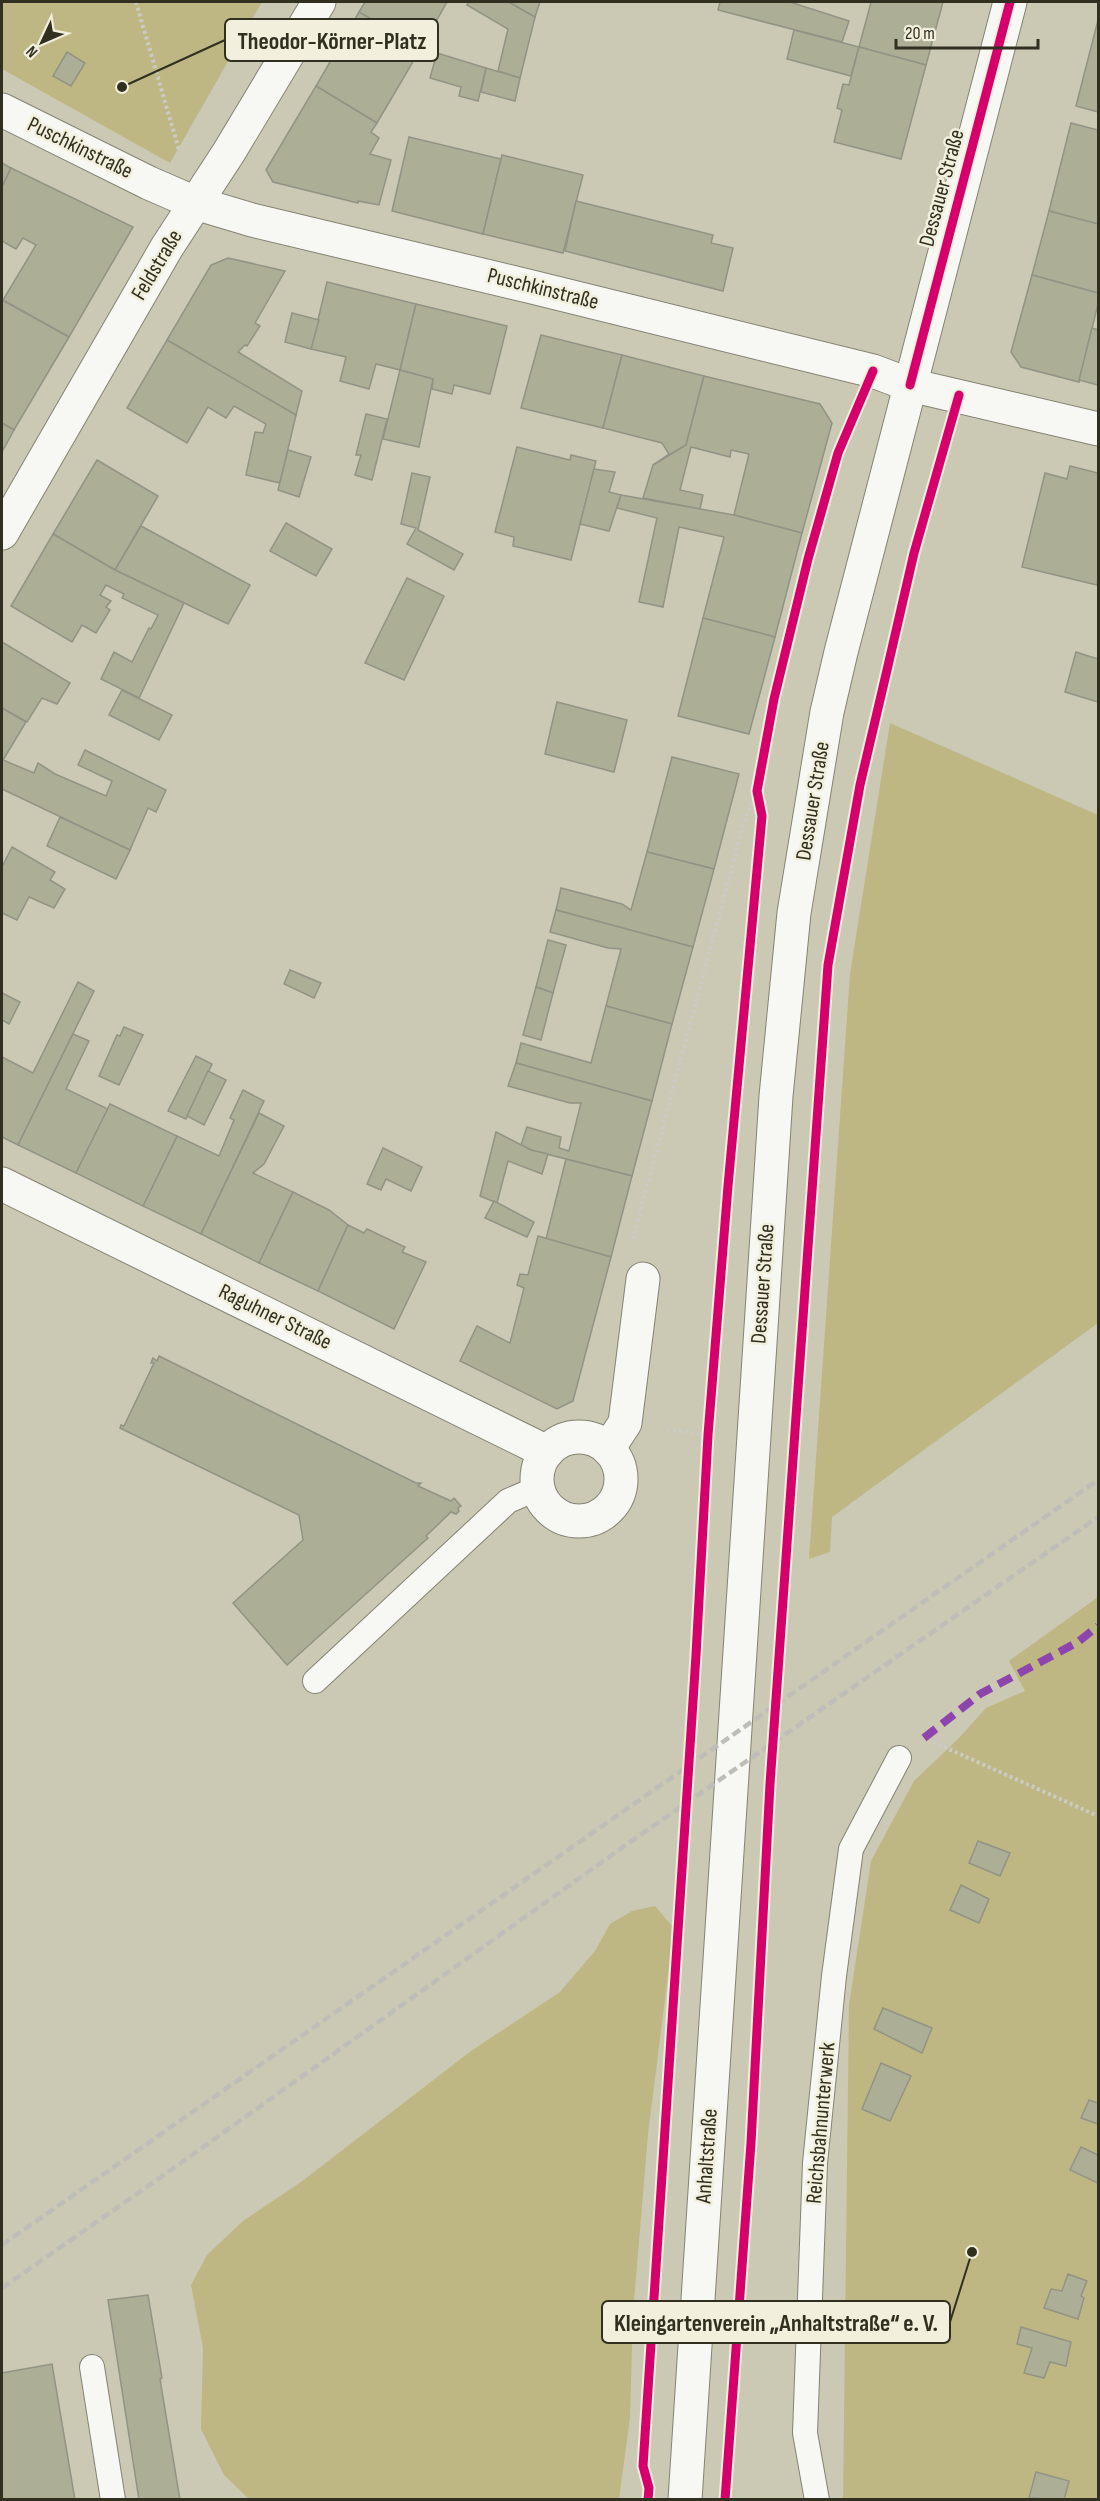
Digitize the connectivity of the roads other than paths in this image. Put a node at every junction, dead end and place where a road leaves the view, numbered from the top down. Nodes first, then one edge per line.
1 (319, 2) edge
2 (1010, 2) edge
3 (2, 110) edge
4 (195, 203) junction
5 (910, 385) junction
6 (1098, 429) edge
7 (2, 533) edge
8 (2, 1184) edge
9 (643, 1279) road end
10 (608, 1449) junction
11 (547, 1452) junction
12 (538, 1488) junction
13 (315, 1681) dead end
14 (899, 1758) dead end
15 (729, 1812) joint
16 (92, 2367) dead end
17 (113, 2499) edge
18 (685, 2499) edge
19 (817, 2499) edge

1 - 4 street, Feldstraße
2 - 5 street, Dessauer Straße
3 - 4 street, Puschkinstraße
4 - 5 street, Puschkinstraße
4 - 7 street, Feldstraße
5 - 6 street, Puschkinstraße
5 - 15 street, Dessauer Straße
8 - 11 street, Raguhner Straße
9 - 10 street
10 - 11 street
10 - 12 street
11 - 12 street
12 - 13 lane
14 - 19 lane, Reichsbahnunterwerk
15 - 18 street, Anhaltstraße
16 - 17 lane

